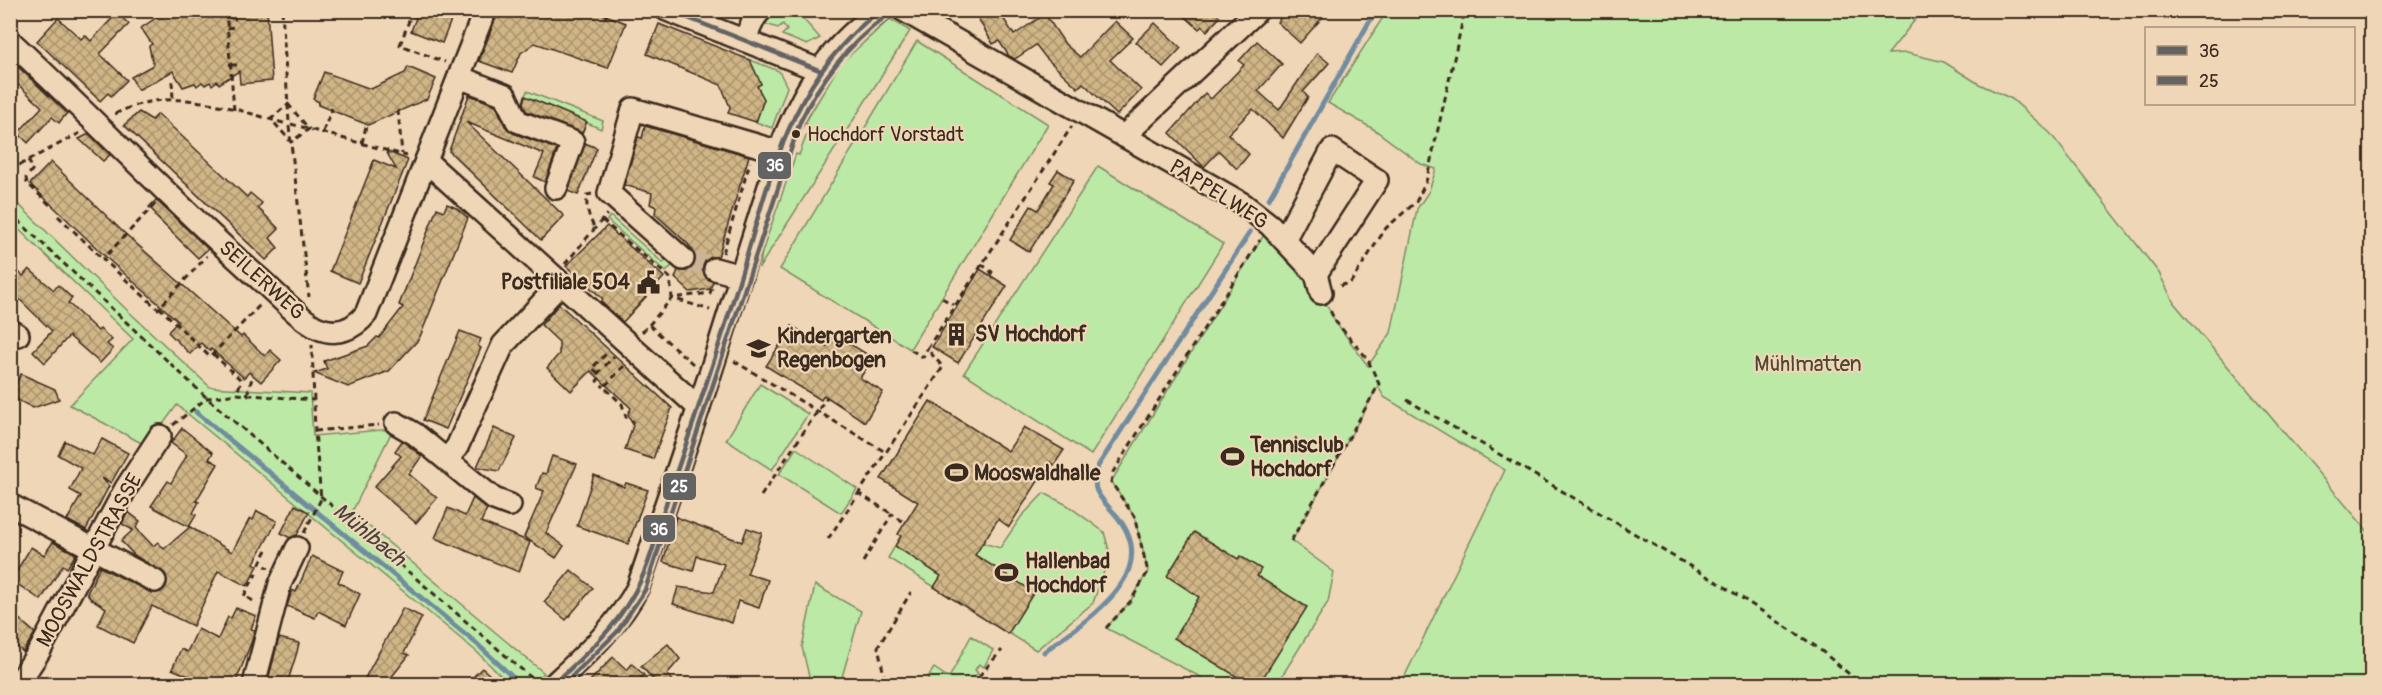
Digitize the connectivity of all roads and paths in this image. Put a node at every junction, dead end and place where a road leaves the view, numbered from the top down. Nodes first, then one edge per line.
1 (226, 10) edge
2 (282, 10) edge
3 (485, 10) edge
4 (668, 10) edge
5 (761, 10) edge
6 (881, 10) edge
7 (903, 10) edge
8 (1258, 10) edge
9 (1465, 10) edge
10 (608, 11) edge
11 (412, 13) edge
12 (419, 18) dead end
13 (605, 18) dead end
14 (236, 27) dead end
15 (227, 28) junction
16 (744, 40) junction
17 (10, 41) edge
18 (231, 65) junction
19 (239, 65) dead end
20 (819, 70) junction
21 (461, 73) junction
22 (172, 81) dead end
23 (173, 99) junction
24 (288, 104) junction
25 (332, 108) dead end
26 (234, 110) junction
27 (399, 110) dead end
28 (1081, 112) junction
29 (271, 120) junction
30 (367, 122) dead end
31 (97, 123) junction
32 (289, 123) junction
33 (309, 129) junction
34 (323, 133) junction
35 (1124, 136) junction
36 (362, 144) junction
37 (754, 145) junction
38 (780, 152) junction
39 (402, 154) junction
40 (28, 160) junction
41 (426, 161) junction
42 (10, 170) edge
43 (556, 188) dead end
44 (166, 192) junction
45 (613, 197) junction
46 (51, 206) dead end
47 (10, 213) edge
48 (58, 216) dead end
49 (602, 220) junction
50 (595, 228) junction
51 (1277, 232) junction
52 (220, 243) junction
53 (725, 246) dead end
54 (103, 259) junction
55 (683, 259) tunnel mouth
56 (981, 264) junction
57 (714, 275) joint
58 (990, 275) dead end
59 (741, 276) junction
60 (558, 280) junction
61 (1319, 283) junction
62 (274, 291) junction
63 (672, 298) junction
64 (942, 298) dead end
65 (954, 305) junction
66 (159, 307) junction
67 (729, 316) junction
68 (649, 325) junction
69 (927, 349) junction
70 (911, 350) dead end
71 (609, 351) dead end
72 (213, 354) junction
73 (628, 355) junction
74 (738, 364) dead end
75 (600, 373) junction
76 (710, 374) junction
77 (253, 375) dead end
78 (609, 383) junction
79 (604, 387) junction
80 (237, 394) junction
81 (247, 395) junction
82 (827, 397) dead end
83 (207, 398) junction
84 (314, 400) dead end
85 (1407, 400) dead end
86 (699, 408) junction
87 (818, 410) junction
88 (634, 422) dead end
89 (396, 423) joint
90 (315, 431) dead end
91 (160, 436) joint
92 (887, 453) junction
93 (447, 459) junction
94 (858, 493) junction
95 (761, 496) dead end
96 (321, 499) junction
97 (10, 505) edge
98 (510, 505) dead end
99 (892, 514) junction
100 (905, 523) dead end
101 (309, 524) dead end
102 (828, 539) dead end
103 (1291, 541) dead end
104 (93, 548) junction
105 (297, 548) dead end
106 (256, 561) dead end
107 (863, 562) dead end
108 (260, 563) dead end
109 (254, 573) dead end
110 (155, 581) dead end
111 (911, 592) dead end
112 (272, 612) junction
113 (1106, 628) dead end
114 (1002, 650) dead end
115 (885, 680) dead end
116 (18, 684) edge
117 (254, 684) edge
118 (539, 684) edge
119 (554, 684) edge
120 (972, 684) edge
121 (1861, 684) edge

1 - 15 path
2 - 24 path
3 - 21 street, SEILERWEG
4 - 16 street
5 - 16 street
6 - 20 street
7 - 28 street, PAPPELWEG
8 - 35 street
9 - 61 path
10 - 13 path
11 - 12 path
11 - 21 path
14 - 15 path
15 - 18 path
16 - 20 street
17 - 31 street, SEILERWEG
18 - 19 path
18 - 26 path
20 - 38 street
21 - 41 street, SEILERWEG
21 - 43 street
22 - 23 path
23 - 26 path
23 - 31 path
24 - 29 path
24 - 32 path
24 - 33 path
25 - 34 path
26 - 29 path
27 - 39 path
28 - 35 street, PAPPELWEG
28 - 56 path
29 - 32 path
29 - 33 path
30 - 36 path
31 - 40 path
31 - 44 street, SEILERWEG
32 - 33 path
33 - 34 path
34 - 36 path
35 - 51 street, PAPPELWEG
36 - 39 path
37 - 38 street
37 - 45 street
37 - 53 path
38 - 59 street
39 - 41 path
40 - 42 path
40 - 46 path
41 - 60 street
41 - 62 street, SEILERWEG
44 - 52 street, SEILERWEG
44 - 54 path
45 - 49 path
45 - 50 path
45 - 55 street
47 - 83 path
48 - 54 path
49 - 50 path
49 - 63 path
50 - 60 path
51 - 61 street, PAPPELWEG
51 - 61 street
51 - 113 path
52 - 62 street, SEILERWEG
52 - 66 path
54 - 66 path
56 - 58 path
56 - 65 path
57 - 59 street
57 - 63 path
59 - 67 street
60 - 73 street
60 - 93 street
61 - 103 path
62 - 72 path
63 - 67 path
63 - 68 path
64 - 65 path
65 - 69 path
66 - 72 path
67 - 76 street
68 - 73 path
68 - 76 path
69 - 70 path
69 - 92 path
71 - 75 path
72 - 80 path
73 - 78 path
73 - 86 street
74 - 87 path
75 - 78 path
75 - 79 path
76 - 86 street
77 - 81 path
78 - 79 path
79 - 88 path
80 - 81 path
80 - 83 path
81 - 84 path
82 - 87 path
83 - 91 path
83 - 96 path
85 - 121 path
86 - 119 street
87 - 92 path
87 - 95 path
89 - 90 path
89 - 93 street
91 - 104 street, MOOSWALDSTRASSE
92 - 94 path
93 - 98 street
94 - 99 path
94 - 102 path
96 - 101 path
96 - 118 path
97 - 104 street
99 - 100 path
99 - 107 path
104 - 110 street
104 - 116 street, MOOSWALDSTRASSE
105 - 112 street
106 - 108 path
109 - 112 path
111 - 115 path
112 - 117 street
114 - 120 path

